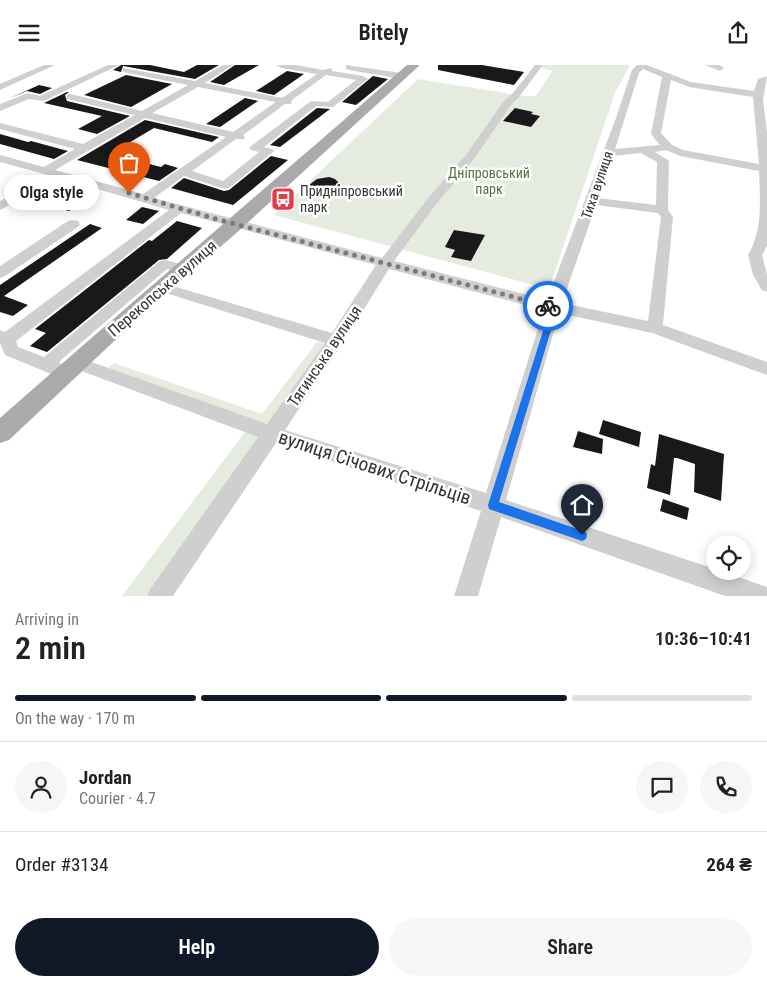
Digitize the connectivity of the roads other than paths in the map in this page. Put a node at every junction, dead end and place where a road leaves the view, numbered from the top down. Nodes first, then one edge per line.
1 (51, 65) edge
2 (114, 65) edge
3 (229, 65) edge
4 (281, 65) edge
5 (335, 65) edge
6 (414, 65) edge
7 (539, 65) edge
8 (709, 65) edge
9 (642, 66) edge
10 (720, 68) dead end
11 (126, 70) dead end
12 (324, 73) junction
13 (401, 76) junction
14 (667, 76) junction
15 (767, 79) edge
16 (196, 84) junction
17 (0, 88) edge
18 (759, 95) junction
19 (28, 96) junction
20 (70, 97) dead end
21 (282, 101) junction
22 (310, 107) junction
23 (0, 109) edge
24 (144, 114) junction
25 (0, 126) edge
26 (234, 135) junction
27 (263, 142) junction
28 (668, 147) junction
29 (84, 148) junction
30 (644, 150) junction
31 (608, 153) junction
32 (2, 160) edge
33 (766, 168) edge
34 (459, 169) junction
35 (47, 170) junction
36 (474, 171) dead end
37 (182, 172) junction
38 (59, 173) junction
39 (146, 198) junction
40 (591, 201) junction
41 (0, 206) edge
42 (179, 208) junction
43 (662, 210) junction
44 (236, 224) junction
45 (73, 225) dead end
46 (386, 263) junction
47 (182, 269) junction
48 (0, 273) edge
49 (161, 287) junction
50 (767, 287) edge
51 (554, 307) junction
52 (655, 328) junction
53 (4, 337) edge
54 (336, 340) junction
55 (63, 367) junction
56 (767, 369) edge
57 (0, 433) edge
58 (270, 433) junction
59 (493, 505) junction
60 (159, 596) edge
61 (466, 596) edge
62 (759, 596) edge

1 - 17 street
2 - 19 street
3 - 16 street
4 - 12 street
5 - 12 street
5 - 13 street
6 - 13 main road, Перекопська вулиця
7 - 34 street
8 - 10 street
9 - 14 street
9 - 31 street, Тиха вулиця
11 - 16 street
12 - 21 street
12 - 22 street
13 - 44 main road, Перекопська вулиця
14 - 18 street
14 - 28 street
15 - 18 street
16 - 21 street
16 - 24 street
17 - 19 street
18 - 33 street
19 - 23 street
20 - 24 street
21 - 22 street
21 - 26 street
22 - 27 street
24 - 26 street
24 - 29 street
25 - 29 street
26 - 27 street
26 - 37 street
27 - 37 street
28 - 30 street
28 - 33 street
29 - 35 street
30 - 31 street
30 - 43 street
31 - 40 street, Тиха вулиця
32 - 35 street
33 - 50 street
34 - 36 street
34 - 46 street
35 - 38 street
37 - 39 street
38 - 39 street
38 - 41 street
39 - 42 street
40 - 43 street
40 - 51 street, Тиха вулиця
42 - 44 street
42 - 53 street
43 - 52 street
44 - 46 street
44 - 47 main road, Перекопська вулиця
45 - 48 street
46 - 51 street
46 - 54 street, Тягинська вулиця
47 - 49 main road, Перекопська вулиця
47 - 55 street
49 - 54 street
49 - 55 main road, Перекопська вулиця
51 - 52 street
51 - 59 street, Тиха вулиця
52 - 56 street
53 - 55 street, вулиця Січових Стрільців
54 - 58 street, Тягинська вулиця
55 - 57 main road, Перекопська вулиця
55 - 58 street, вулиця Січових Стрільців
58 - 59 street, вулиця Січових Стрільців
58 - 60 street, Тягинська вулиця
59 - 61 street, Тиха вулиця
59 - 62 street, вулиця Січових Стрільців

